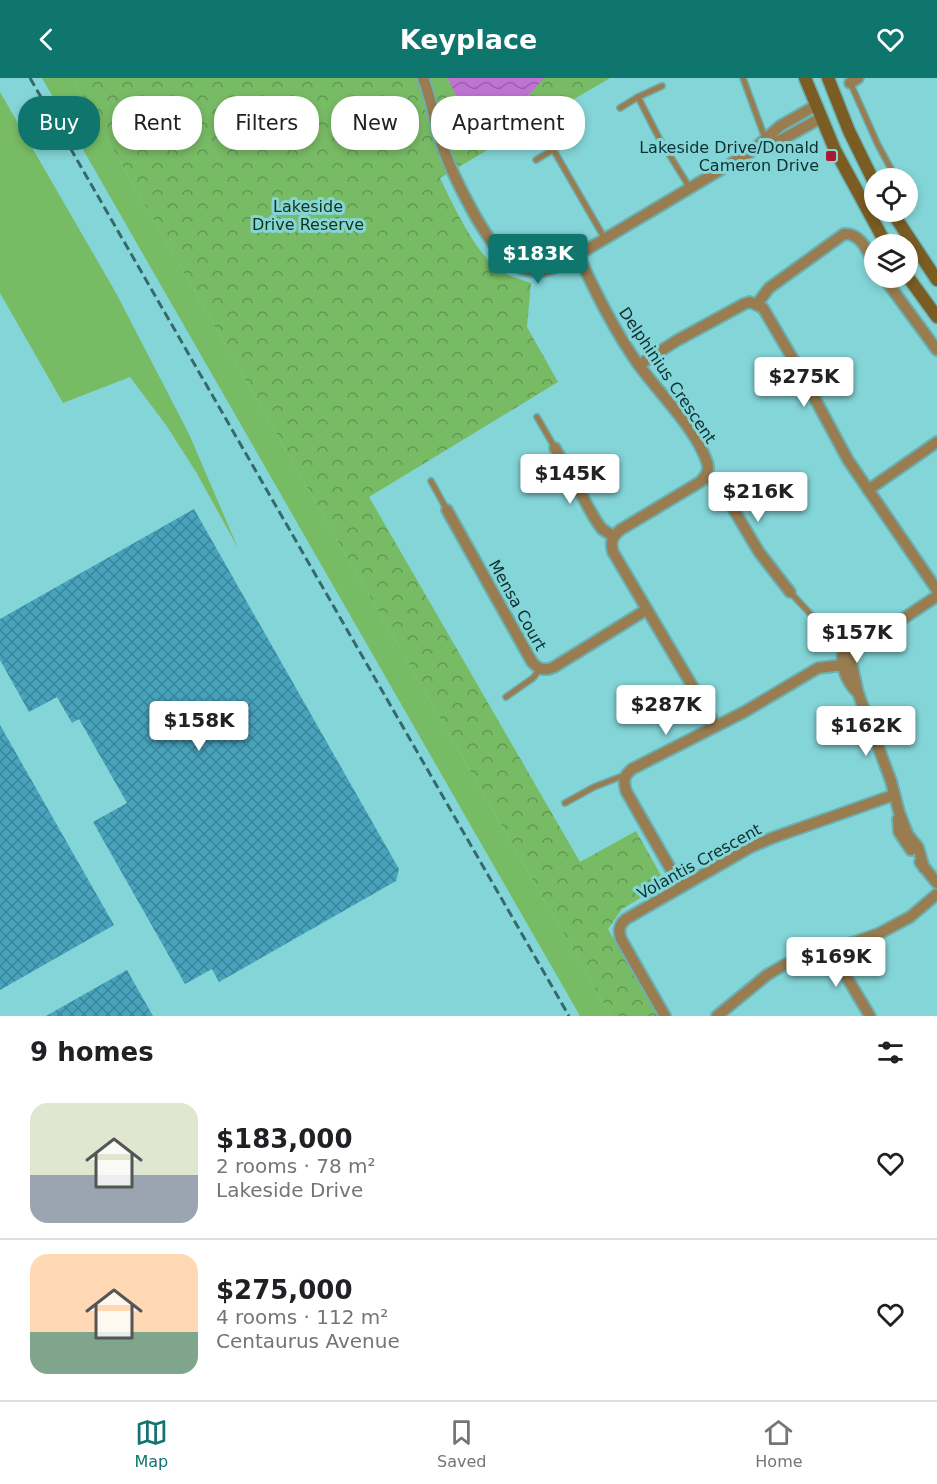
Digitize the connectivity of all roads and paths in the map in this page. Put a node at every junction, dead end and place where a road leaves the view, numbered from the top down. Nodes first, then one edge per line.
1 (423, 78) edge
2 (743, 78) edge
3 (805, 78) edge
4 (828, 78) edge
5 (852, 80) edge
6 (662, 86) dead end
7 (638, 97) junction
8 (836, 97) junction
9 (816, 106) junction
10 (620, 108) dead end
11 (841, 110) junction
12 (821, 118) junction
13 (767, 142) junction
14 (551, 150) edge
15 (554, 150) edge
16 (536, 160) dead end
17 (868, 168) edge
18 (891, 168) edge
19 (690, 188) junction
20 (899, 222) edge
21 (880, 234) edge
22 (605, 239) junction
23 (864, 248) edge
24 (578, 255) junction
25 (935, 274) edge
26 (918, 282) edge
27 (891, 288) edge
28 (915, 288) edge
29 (757, 304) junction
30 (937, 317) edge
31 (937, 350) edge
32 (639, 365) junction
33 (537, 417) dead end
34 (937, 442) edge
35 (555, 448) joint
36 (706, 476) junction
37 (431, 481) dead end
38 (868, 490) junction
39 (447, 510) joint
40 (613, 536) junction
41 (937, 590) edge
42 (790, 592) joint
43 (937, 596) edge
44 (646, 610) junction
45 (829, 633) dead end
46 (847, 664) junction
47 (540, 669) junction
48 (506, 697) dead end
49 (716, 726) junction
50 (625, 776) junction
51 (894, 795) junction
52 (565, 803) dead end
53 (937, 883) edge
54 (681, 887) junction
55 (937, 894) edge
56 (838, 945) junction
57 (723, 1014) edge
58 (665, 1016) edge
59 (870, 1016) edge

1 - 24 street
2 - 13 lane
3 - 9 street
4 - 8 street
5 - 18 lane
6 - 7 lane
7 - 10 lane
7 - 19 lane
8 - 9 street
8 - 11 street
9 - 12 street
9 - 13 street
11 - 12 street
11 - 17 street
12 - 13 street
12 - 21 street
13 - 19 street
14 - 16 lane
15 - 22 lane
19 - 22 street
20 - 25 street
22 - 24 street
23 - 29 street
24 - 32 street, Delphinius Crescent
25 - 26 street
27 - 31 street
28 - 30 street
29 - 32 street
29 - 38 street
32 - 36 street, Delphinius Crescent
33 - 35 lane
34 - 38 street
35 - 40 street
36 - 40 street
36 - 42 street
37 - 39 lane
38 - 41 street
39 - 47 street, Mensa Court
40 - 44 street
42 - 45 lane
43 - 46 street
44 - 47 street, Mensa Court
44 - 49 street
46 - 49 street
46 - 51 street
47 - 48 lane
49 - 50 street
50 - 52 lane
50 - 54 street
51 - 53 street
51 - 54 street, Volantis Crescent
54 - 58 street, Volantis Crescent
55 - 56 street
56 - 57 street
56 - 59 street

